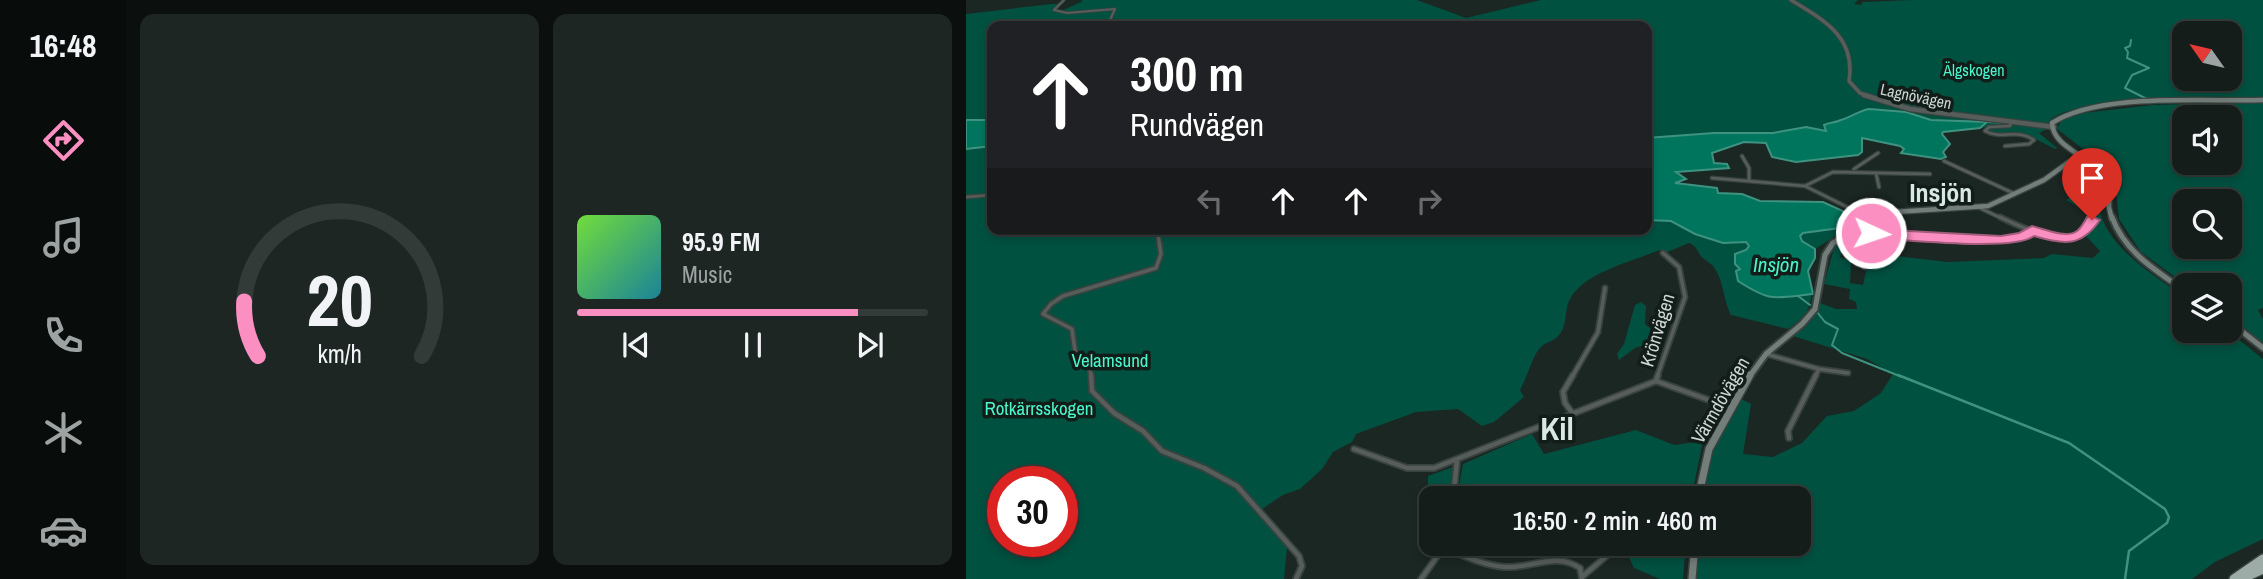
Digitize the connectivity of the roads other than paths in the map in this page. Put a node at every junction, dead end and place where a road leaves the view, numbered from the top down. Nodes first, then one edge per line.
1 (1064, 0) edge
2 (1791, 0) edge
3 (1114, 21) edge
4 (2263, 100) edge
5 (2072, 112) joint
6 (2011, 123) junction
7 (2052, 127) junction
8 (2005, 146) dead end
9 (1878, 153) dead end
10 (1742, 156) dead end
11 (2088, 160) junction
12 (1944, 161) dead end
13 (2066, 163) junction
14 (1852, 170) junction
15 (1876, 173) junction
16 (1930, 174) dead end
17 (1713, 178) dead end
18 (1749, 181) junction
19 (1805, 186) junction
20 (1879, 187) dead end
21 (2096, 192) dead end
22 (2015, 194) junction
23 (987, 195) edge
24 (966, 197) edge
25 (1980, 208) junction
26 (1873, 220) junction
27 (2092, 220) dead end
28 (1860, 228) junction
29 (2032, 231) junction
30 (1871, 233) junction
31 (1158, 235) edge
32 (1663, 253) dead end
33 (1865, 267) dead end
34 (2172, 280) edge
35 (1605, 288) dead end
36 (2242, 331) edge
37 (2263, 348) edge
38 (1766, 354) junction
39 (1819, 369) junction
40 (1848, 373) dead end
41 (1656, 382) junction
42 (1731, 408) junction
43 (1573, 414) junction
44 (1789, 438) dead end
45 (1354, 449) dead end
46 (1457, 461) junction
47 (1454, 486) edge
48 (1701, 486) edge
49 (1438, 556) edge
50 (1464, 556) edge
51 (1608, 556) edge
52 (1694, 556) edge
53 (2263, 559) edge
54 (2263, 569) edge
55 (1583, 578) edge
56 (1296, 579) edge
57 (1421, 579) edge
58 (1692, 579) edge
59 (2234, 579) edge
60 (2241, 579) edge

1 - 3 street
2 - 6 street, Lagnövägen
4 - 5 main road
5 - 7 main road
6 - 7 street, Lagnövägen
6 - 8 street
7 - 11 main road
9 - 14 street
10 - 18 street
11 - 13 main road, Värmdövägen
11 - 34 main road
12 - 22 street
13 - 21 street
13 - 22 main road, Värmdövägen
14 - 15 street
14 - 19 street
15 - 16 street
15 - 20 street
17 - 18 street
18 - 19 street
19 - 26 street
22 - 25 main road, Värmdövägen
23 - 24 street
25 - 26 main road, Värmdövägen
25 - 29 street
26 - 28 main road, Värmdövägen
27 - 29 street
28 - 30 street
28 - 38 main road, Värmdövägen
29 - 30 street
30 - 33 street
31 - 56 street
32 - 41 street, Krönvägen
35 - 43 street
36 - 37 main road
38 - 39 street
38 - 42 main road, Värmdövägen
39 - 40 street
39 - 44 street
41 - 42 street
41 - 43 street
42 - 48 main road, Värmdövägen
43 - 46 street
45 - 46 street
46 - 47 street
49 - 57 street
50 - 55 street
51 - 55 street
52 - 58 main road
53 - 59 highway
54 - 60 highway

